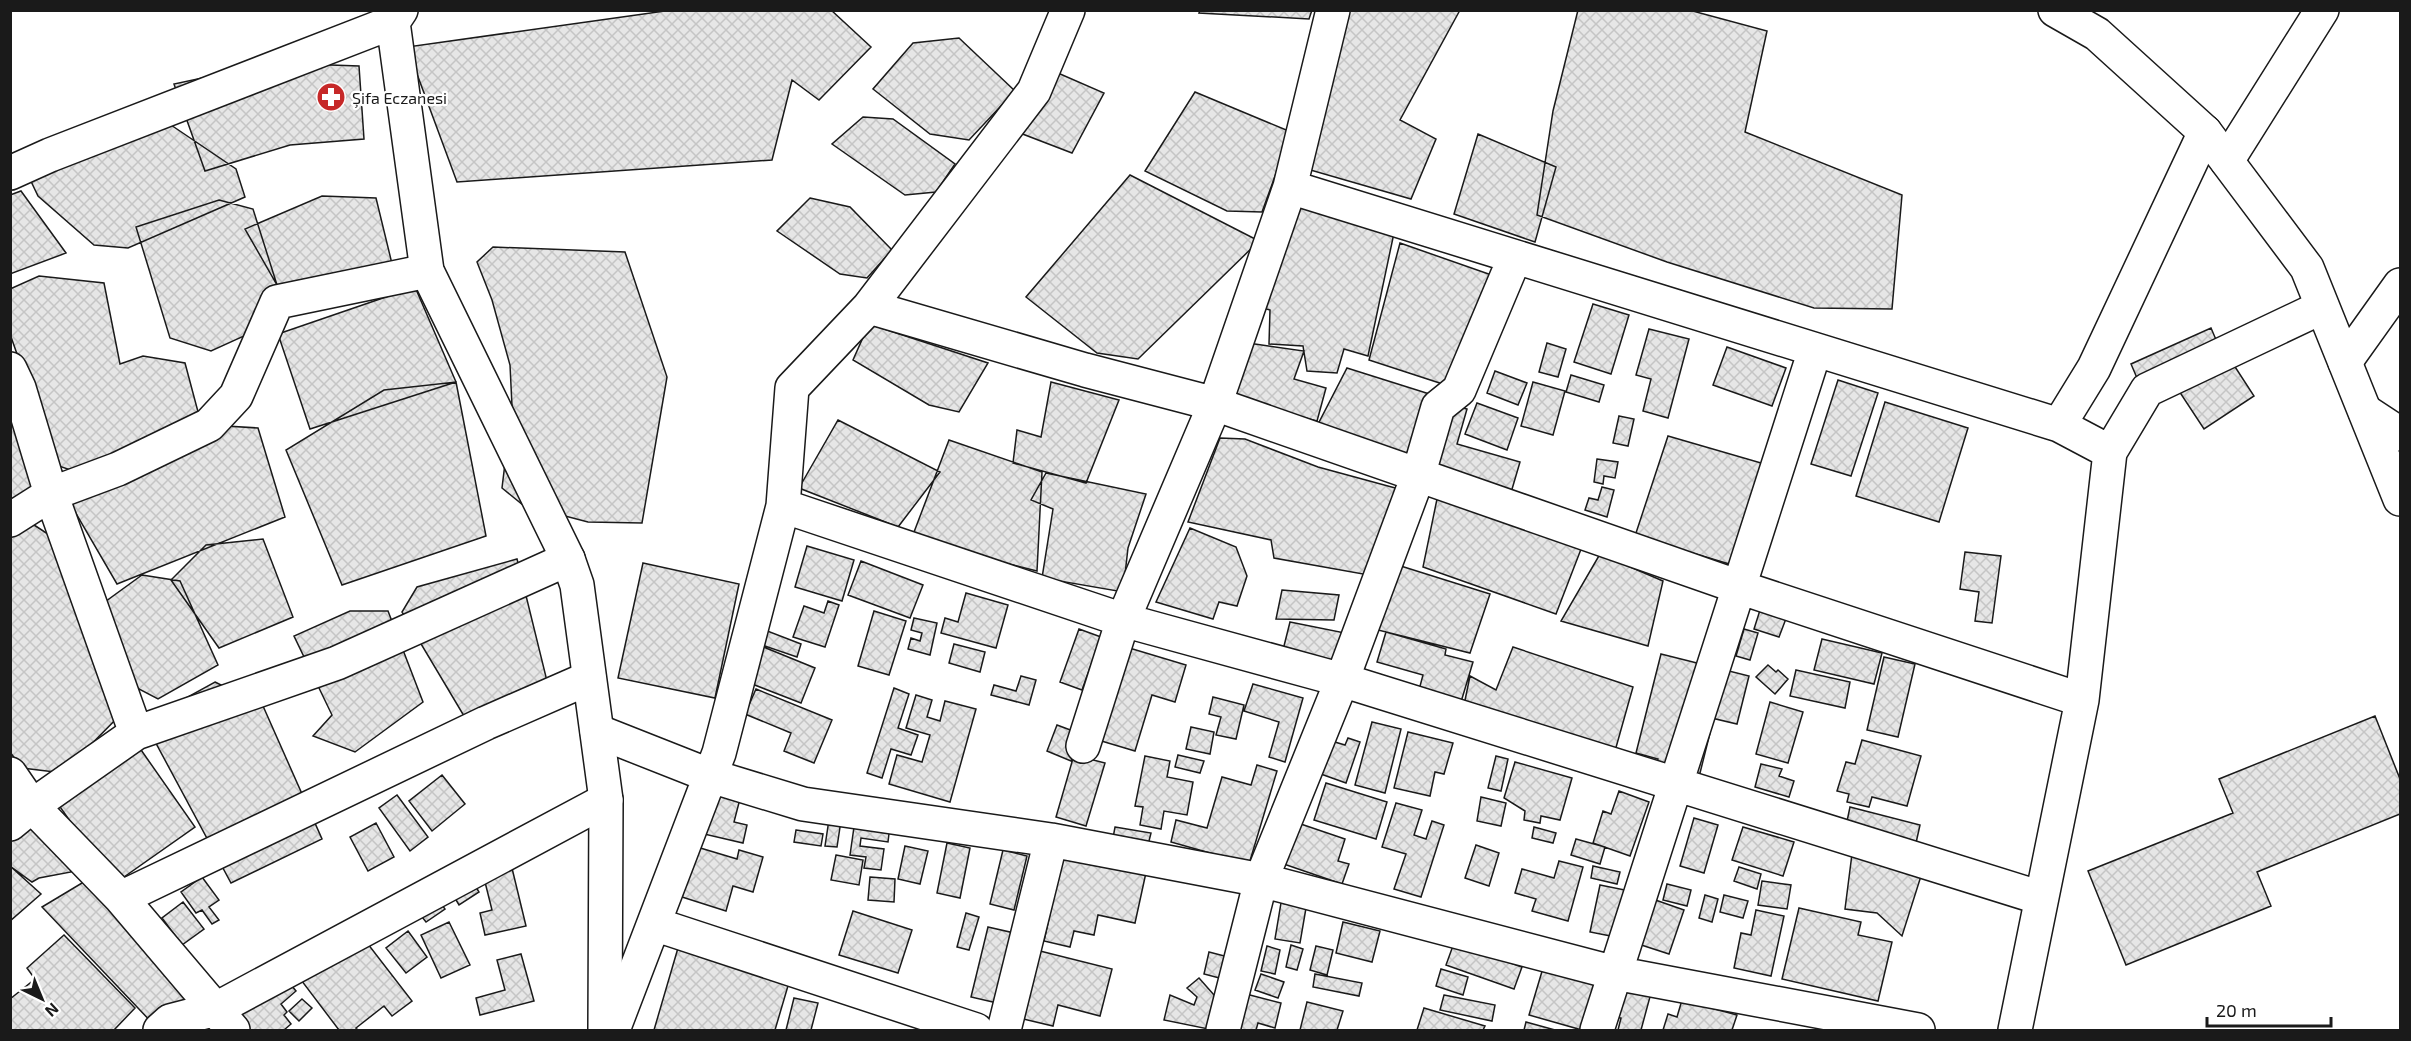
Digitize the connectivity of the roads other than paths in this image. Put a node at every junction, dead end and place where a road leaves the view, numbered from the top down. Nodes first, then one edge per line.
1 (1068, 10) edge
2 (1333, 10) edge
3 (2055, 10) edge
4 (2322, 10) edge
5 (397, 16) edge
6 (2205, 132) junction
7 (2227, 161) junction
8 (10, 173) edge
9 (1290, 187) junction
10 (1515, 257) junction
11 (427, 271) junction
12 (2400, 285) edge
13 (869, 307) junction
14 (2322, 307) junction
15 (1815, 350) junction
16 (2345, 362) junction
17 (10, 369) edge
18 (1215, 404) junction
19 (2365, 411) junction
20 (2059, 425) junction
21 (2400, 434) edge
22 (2110, 452) junction
23 (1418, 477) junction
24 (51, 494) junction
25 (2400, 499) edge
26 (783, 506) junction
27 (10, 520) edge
28 (568, 559) junction
29 (1739, 587) junction
30 (1123, 620) junction
31 (589, 678) junction
32 (1342, 680) junction
33 (2082, 700) junction
34 (597, 731) junction
35 (136, 733) junction
36 (1083, 746) dead end
37 (10, 774) edge
38 (711, 776) junction
39 (1676, 784) junction
40 (606, 800) junction
41 (21, 815) edge
42 (1051, 840) junction
43 (1261, 880) junction
44 (121, 898) junction
45 (2042, 898) junction
46 (654, 924) junction
47 (1615, 973) junction
48 (224, 1020) edge
49 (159, 1030) edge
50 (605, 1030) edge
51 (613, 1030) edge
52 (976, 1030) edge
53 (1004, 1030) edge
54 (1223, 1030) edge
55 (1597, 1030) edge
56 (1918, 1030) edge
57 (2015, 1030) edge

1 - 13 street
2 - 9 street
3 - 6 street
4 - 7 street
5 - 8 street
5 - 11 street
6 - 7 street
6 - 20 street
7 - 14 street
9 - 10 street
9 - 18 street
10 - 15 street
10 - 23 street
11 - 24 street
11 - 28 street
12 - 16 street
13 - 18 street
13 - 26 street
14 - 16 street
14 - 22 street
15 - 20 street
15 - 29 street
16 - 19 street
17 - 24 street
18 - 23 street
18 - 30 street
19 - 21 street
19 - 25 street
20 - 22 street
22 - 33 street
23 - 29 street
23 - 32 street
24 - 27 street
24 - 35 street
26 - 30 street
26 - 38 street
28 - 31 street
28 - 35 street
29 - 33 street
29 - 39 street
30 - 32 street
30 - 36 street
31 - 34 street
31 - 44 street
32 - 39 street
32 - 43 street
33 - 45 street
34 - 38 street
34 - 40 street
35 - 41 street
37 - 41 street
38 - 42 street
38 - 46 street
39 - 45 street
39 - 47 street
40 - 48 street
40 - 50 street
41 - 44 street
42 - 43 street
42 - 53 street
43 - 47 street
43 - 54 street
44 - 48 street
45 - 57 street
46 - 51 street
46 - 52 street
47 - 55 street
47 - 56 street
48 - 49 street

